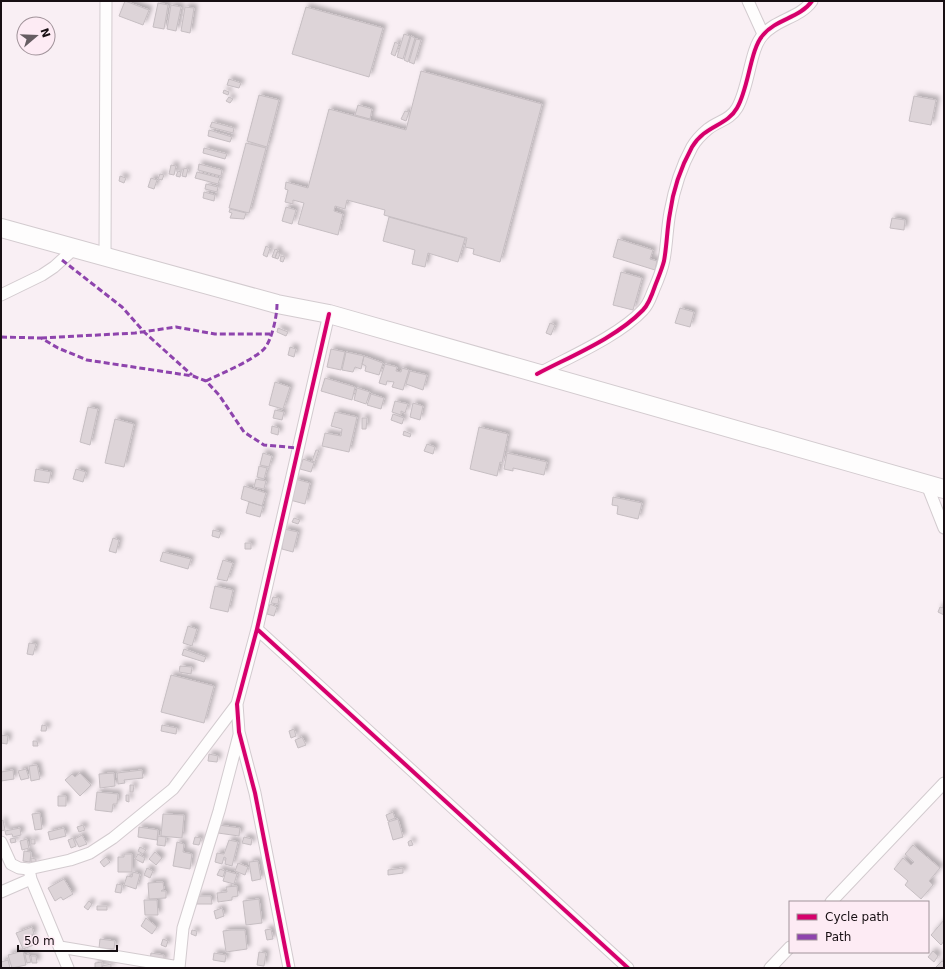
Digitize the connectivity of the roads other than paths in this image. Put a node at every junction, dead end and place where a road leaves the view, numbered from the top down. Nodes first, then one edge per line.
1 (106, 1) edge
2 (748, 1) edge
3 (812, 1) edge
4 (763, 34) junction
5 (1, 228) edge
6 (75, 248) junction
7 (104, 257) junction
8 (1, 295) edge
9 (329, 314) junction
10 (537, 374) junction
11 (936, 487) edge
12 (944, 528) edge
13 (257, 629) junction
14 (237, 704) junction
15 (239, 732) junction
16 (944, 783) edge
17 (1, 842) edge
18 (30, 874) junction
19 (1, 892) edge
20 (832, 901) edge
21 (60, 947) junction
22 (789, 947) edge
23 (68, 968) edge
24 (179, 968) edge
25 (290, 968) edge
26 (628, 968) edge
27 (770, 968) edge

1 - 7 street
2 - 4 street
3 - 4 street
4 - 10 street
5 - 6 main road
6 - 7 main road
6 - 8 street
7 - 9 main road
9 - 10 main road
9 - 13 street
10 - 11 main road
11 - 12 street
13 - 14 street
13 - 26 street
14 - 15 street
14 - 18 street
15 - 24 street
15 - 25 street
16 - 20 street
17 - 18 street
18 - 19 street
18 - 21 street
21 - 23 street
21 - 24 street
22 - 27 street

